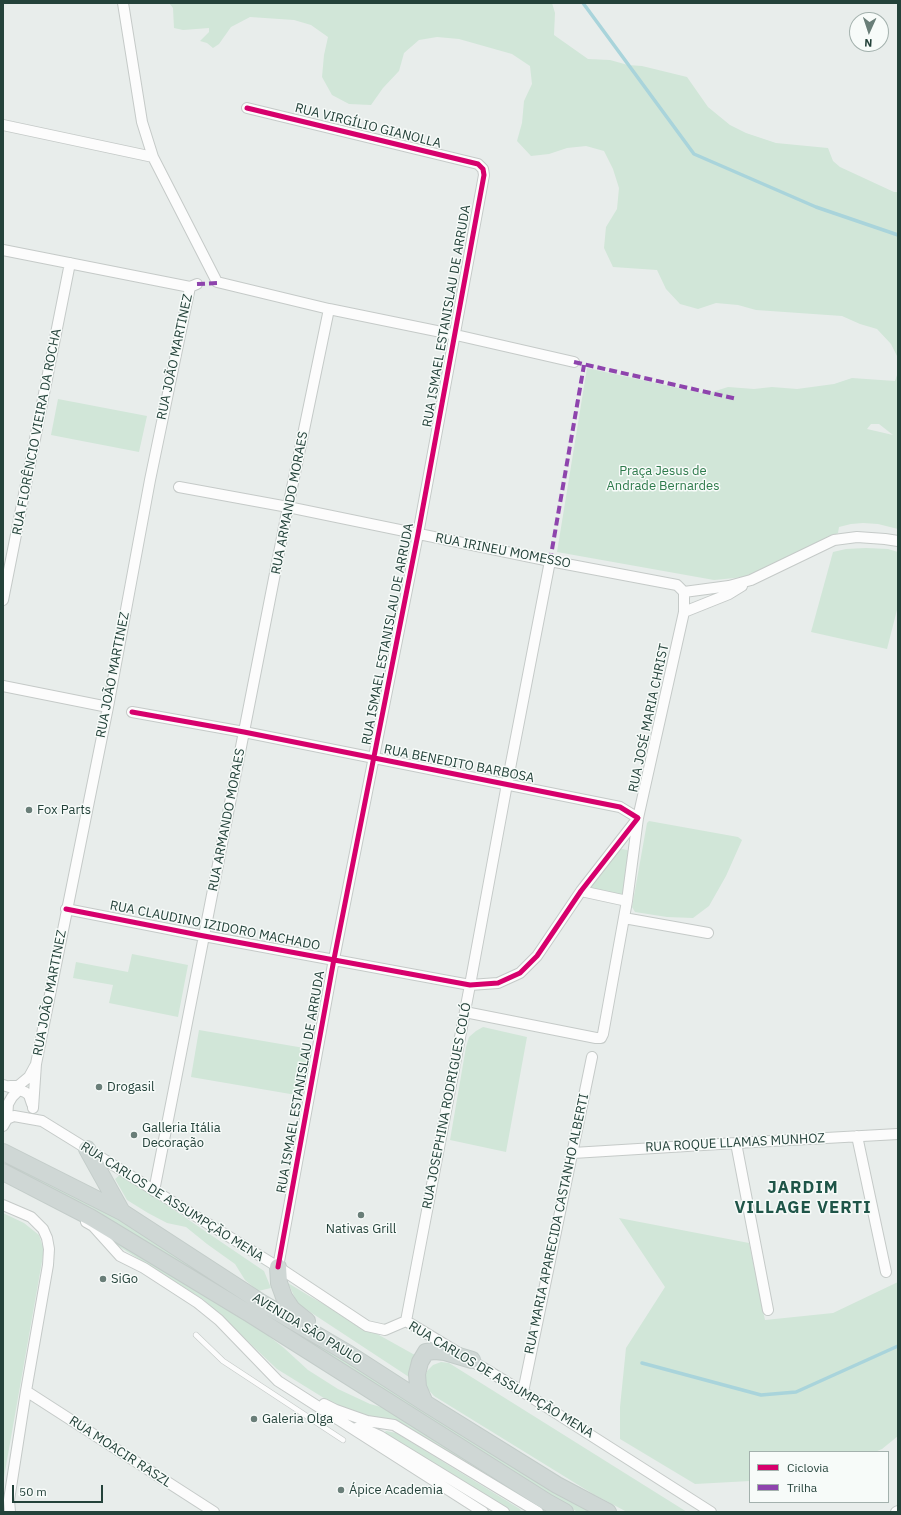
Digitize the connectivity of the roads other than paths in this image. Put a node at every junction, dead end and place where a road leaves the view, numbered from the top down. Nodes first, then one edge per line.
1 (123, 3) edge
2 (247, 108) dead end
3 (3, 125) edge
4 (153, 157) junction
5 (483, 169) joint
6 (3, 250) edge
7 (70, 263) junction
8 (329, 309) junction
9 (456, 335) junction
10 (574, 362) dead end
11 (179, 487) dead end
12 (288, 507) junction
13 (418, 534) junction
14 (898, 541) edge
15 (550, 561) junction
16 (751, 580) junction
17 (684, 592) junction
18 (3, 600) edge
19 (684, 612) junction
20 (3, 686) edge
21 (108, 707) junction
22 (132, 712) dead end
23 (244, 732) junction
24 (375, 759) junction
25 (507, 784) junction
26 (638, 818) junction
27 (581, 891) junction
28 (627, 901) junction
29 (66, 909) junction
30 (624, 918) junction
31 (708, 933) dead end
32 (204, 936) junction
33 (334, 960) junction
34 (470, 985) junction
35 (465, 1012) junction
36 (592, 1057) dead end
37 (36, 1064) junction
38 (11, 1087) edge
39 (33, 1108) junction
40 (42, 1121) junction
41 (5, 1122) edge
42 (898, 1134) edge
43 (857, 1136) junction
44 (736, 1143) junction
45 (87, 1149) junction
46 (3, 1152) edge
47 (573, 1154) junction
48 (3, 1172) edge
49 (154, 1191) junction
50 (51, 1196) junction
51 (3, 1205) edge
52 (122, 1212) junction
53 (278, 1267) junction
54 (886, 1272) dead end
55 (768, 1310) dead end
56 (406, 1321) junction
57 (196, 1336) dead end
58 (349, 1354) junction
59 (472, 1360) junction
60 (278, 1381) junction
61 (26, 1391) junction
62 (523, 1392) junction
63 (425, 1404) junction
64 (352, 1428) junction
65 (343, 1440) dead end
66 (503, 1492) junction
67 (10, 1512) edge
68 (214, 1512) edge
69 (483, 1512) edge
70 (504, 1512) edge
71 (525, 1512) edge
72 (538, 1512) edge
73 (565, 1512) edge
74 (608, 1512) edge
75 (711, 1512) edge

1 - 4 street
2 - 5 street, RUA VIRGÍLIO GIANOLLA
3 - 4 street
4 - 8 street
5 - 9 street, RUA ISMAEL ESTANISLAU DE ARRUDA
6 - 7 street
7 - 18 street, RUA FLORÊNCIO VIEIRA DA ROCHA
7 - 21 street, RUA JOÃO MARTINEZ
8 - 9 street
8 - 12 street, RUA ARMANDO MORAES
9 - 10 street
9 - 13 street, RUA ISMAEL ESTANISLAU DE ARRUDA
11 - 12 street, RUA IRINEU MOMESSO
12 - 13 street, RUA IRINEU MOMESSO
12 - 23 street, RUA ARMANDO MORAES
13 - 15 street, RUA IRINEU MOMESSO
13 - 24 street, RUA ISMAEL ESTANISLAU DE ARRUDA
14 - 16 street
15 - 17 street, RUA IRINEU MOMESSO
15 - 25 street, RUA JOSEPHINA RODRIGUES COLÓ
16 - 17 street
16 - 19 street
17 - 19 street, RUA JOSÉ MARIA CHRIST
19 - 26 street, RUA JOSÉ MARIA CHRIST
20 - 21 street
21 - 29 street, RUA JOÃO MARTINEZ
22 - 23 street, RUA BENEDITO BARBOSA
23 - 24 street, RUA BENEDITO BARBOSA
23 - 32 street, RUA ARMANDO MORAES
24 - 25 street, RUA BENEDITO BARBOSA
24 - 33 street, RUA ISMAEL ESTANISLAU DE ARRUDA
25 - 26 street, RUA BENEDITO BARBOSA
25 - 34 street, RUA JOSEPHINA RODRIGUES COLÓ
26 - 27 street, RUA CLAUDINO IZIDORO MACHADO
26 - 28 street, RUA JOSÉ MARIA CHRIST
27 - 28 street
27 - 34 street, RUA CLAUDINO IZIDORO MACHADO
28 - 30 street, RUA JOSÉ MARIA CHRIST
29 - 32 street, RUA CLAUDINO IZIDORO MACHADO
29 - 37 street, RUA JOÃO MARTINEZ
30 - 31 street
30 - 35 street, RUA JOSÉ MARIA CHRIST
32 - 33 street, RUA CLAUDINO IZIDORO MACHADO
32 - 49 street, RUA ARMANDO MORAES
33 - 34 street, RUA CLAUDINO IZIDORO MACHADO
33 - 53 street, RUA ISMAEL ESTANISLAU DE ARRUDA
34 - 35 street, RUA JOSEPHINA RODRIGUES COLÓ
35 - 56 street, RUA JOSEPHINA RODRIGUES COLÓ
36 - 47 street, RUA MARIA APARECIDA CASTANHO ALBERTI
37 - 38 street, RUA JOÃO MARTINEZ
37 - 39 street, RUA JOÃO MARTINEZ
38 - 39 street
38 - 41 street
39 - 40 street
40 - 41 street
40 - 45 street, RUA CARLOS DE ASSUMPÇÃO MENA
42 - 43 street, RUA ROQUE LLAMAS MUNHOZ
43 - 44 street, RUA ROQUE LLAMAS MUNHOZ
43 - 54 street
44 - 47 street, RUA ROQUE LLAMAS MUNHOZ
44 - 55 street
45 - 49 street, RUA CARLOS DE ASSUMPÇÃO MENA
45 - 52 main road
46 - 52 main road, AVENIDA SÃO PAULO
47 - 62 street, RUA MARIA APARECIDA CASTANHO ALBERTI
48 - 50 main road, AVENIDA SÃO PAULO
49 - 53 street, RUA CARLOS DE ASSUMPÇÃO MENA
50 - 60 street
50 - 73 main road, AVENIDA SÃO PAULO
51 - 61 street
52 - 58 main road, AVENIDA SÃO PAULO
53 - 56 street, RUA CARLOS DE ASSUMPÇÃO MENA
53 - 58 main road
56 - 59 street, RUA CARLOS DE ASSUMPÇÃO MENA
57 - 65 lane
58 - 63 main road, AVENIDA SÃO PAULO
59 - 62 street, RUA CARLOS DE ASSUMPÇÃO MENA
59 - 63 main road
60 - 64 street
60 - 66 street
61 - 67 street
61 - 68 street, RUA MOACIR RASZL
62 - 75 street, RUA CARLOS DE ASSUMPÇÃO MENA
63 - 74 main road, AVENIDA SÃO PAULO
64 - 69 street
64 - 70 street
66 - 71 street
66 - 72 street

